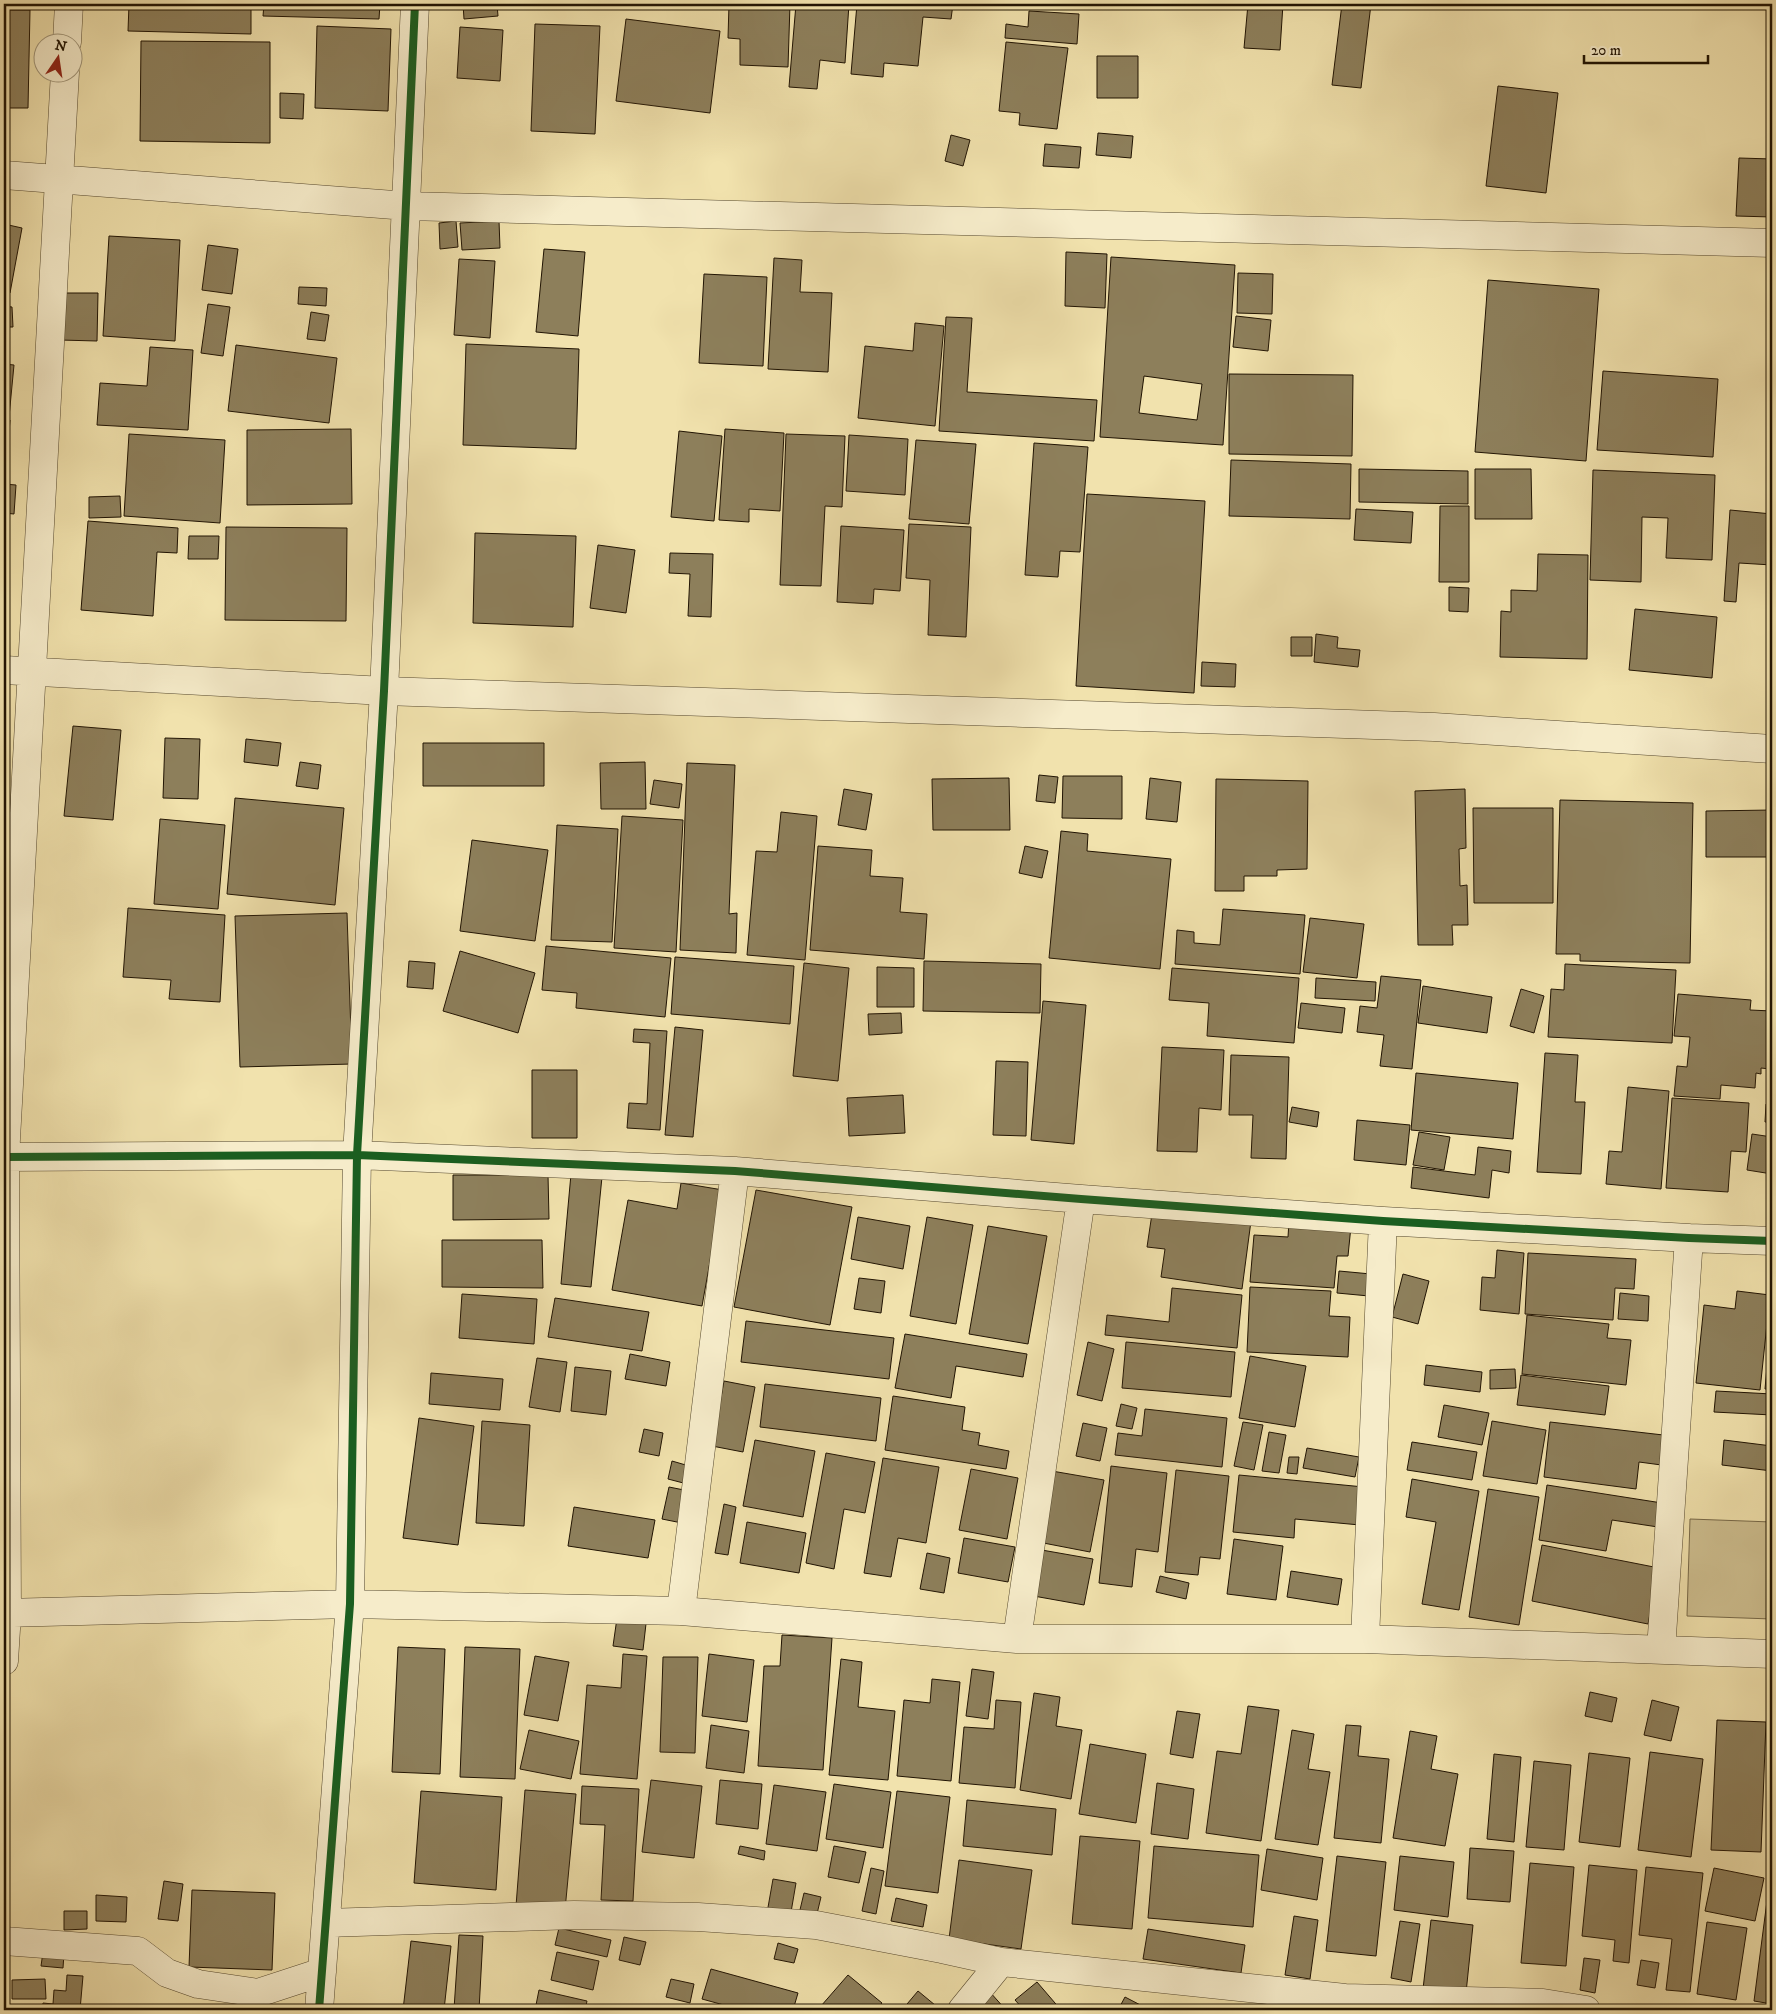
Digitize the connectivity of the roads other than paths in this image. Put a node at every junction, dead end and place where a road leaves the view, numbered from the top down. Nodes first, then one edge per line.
1 (69, 4) edge
2 (415, 4) edge
3 (68, 32) edge
4 (64, 82) edge
5 (4, 175) edge
6 (58, 179) junction
7 (407, 206) junction
8 (1772, 243) edge
9 (4, 670) edge
10 (33, 671) junction
11 (384, 691) junction
12 (1772, 749) edge
13 (358, 1155) junction
14 (4, 1157) edge
15 (735, 1171) junction
16 (1081, 1199) junction
17 (1383, 1221) junction
18 (1689, 1238) junction
19 (1772, 1241) edge
20 (350, 1604) junction
21 (681, 1611) junction
22 (5, 1613) edge
23 (1017, 1639) junction
24 (1366, 1639) junction
25 (1661, 1650) junction
26 (1772, 1654) edge
27 (4, 1661) edge
28 (326, 1923) junction
29 (4, 1941) edge
30 (1001, 1962) junction
31 (322, 1972) junction
32 (1349, 2004) edge
33 (319, 2010) edge
34 (962, 2010) edge
35 (1586, 2010) edge

1 - 3 street
2 - 7 street
4 - 6 street
5 - 6 street
6 - 7 street
6 - 10 street
7 - 8 street
7 - 11 street
9 - 10 street
10 - 11 street
10 - 14 street
11 - 12 street
11 - 13 street
13 - 14 street
13 - 15 street
13 - 20 street
14 - 22 street
15 - 16 street
15 - 21 street
16 - 17 street
16 - 23 street
17 - 18 street
17 - 24 street
18 - 19 street
18 - 25 street
20 - 21 street
20 - 22 street
20 - 28 street
21 - 23 street
22 - 27 street
23 - 24 street
24 - 25 street
25 - 26 street
28 - 30 street
28 - 31 street
29 - 31 street
30 - 32 street
30 - 34 street
31 - 33 street
32 - 35 street

